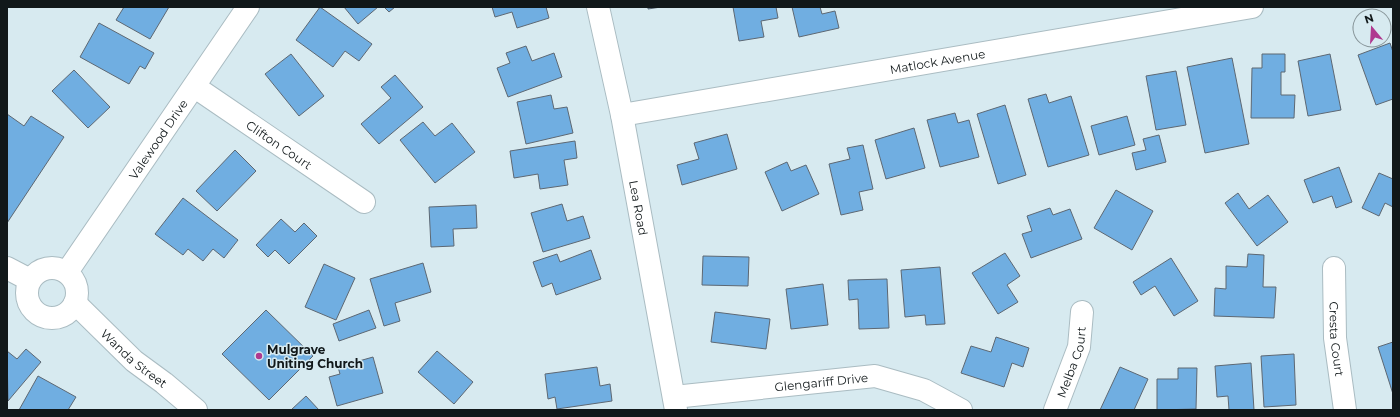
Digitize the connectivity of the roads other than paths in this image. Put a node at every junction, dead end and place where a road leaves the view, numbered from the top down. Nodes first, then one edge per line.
1 (248, 7) edge
2 (598, 7) edge
3 (1252, 7) edge
4 (195, 87) junction
5 (622, 115) junction
6 (364, 202) dead end
7 (7, 268) edge
8 (1334, 268) dead end
9 (67, 272) junction
10 (30, 280) junction
11 (75, 303) junction
12 (1082, 312) dead end
13 (675, 403) edge
14 (196, 410) edge
15 (962, 410) edge
16 (1055, 410) edge
17 (1345, 410) edge

1 - 4 street, Valewood Drive
2 - 5 street, Lea Road
3 - 5 street, Matlock Avenue
4 - 6 street, Clifton Court
4 - 9 street, Valewood Drive
5 - 13 street, Lea Road
7 - 10 street
8 - 17 street, Cresta Court
9 - 10 street
9 - 11 street
10 - 11 street
11 - 14 street, Wanda Street
12 - 16 street, Melba Court
13 - 15 street, Glengariff Drive

